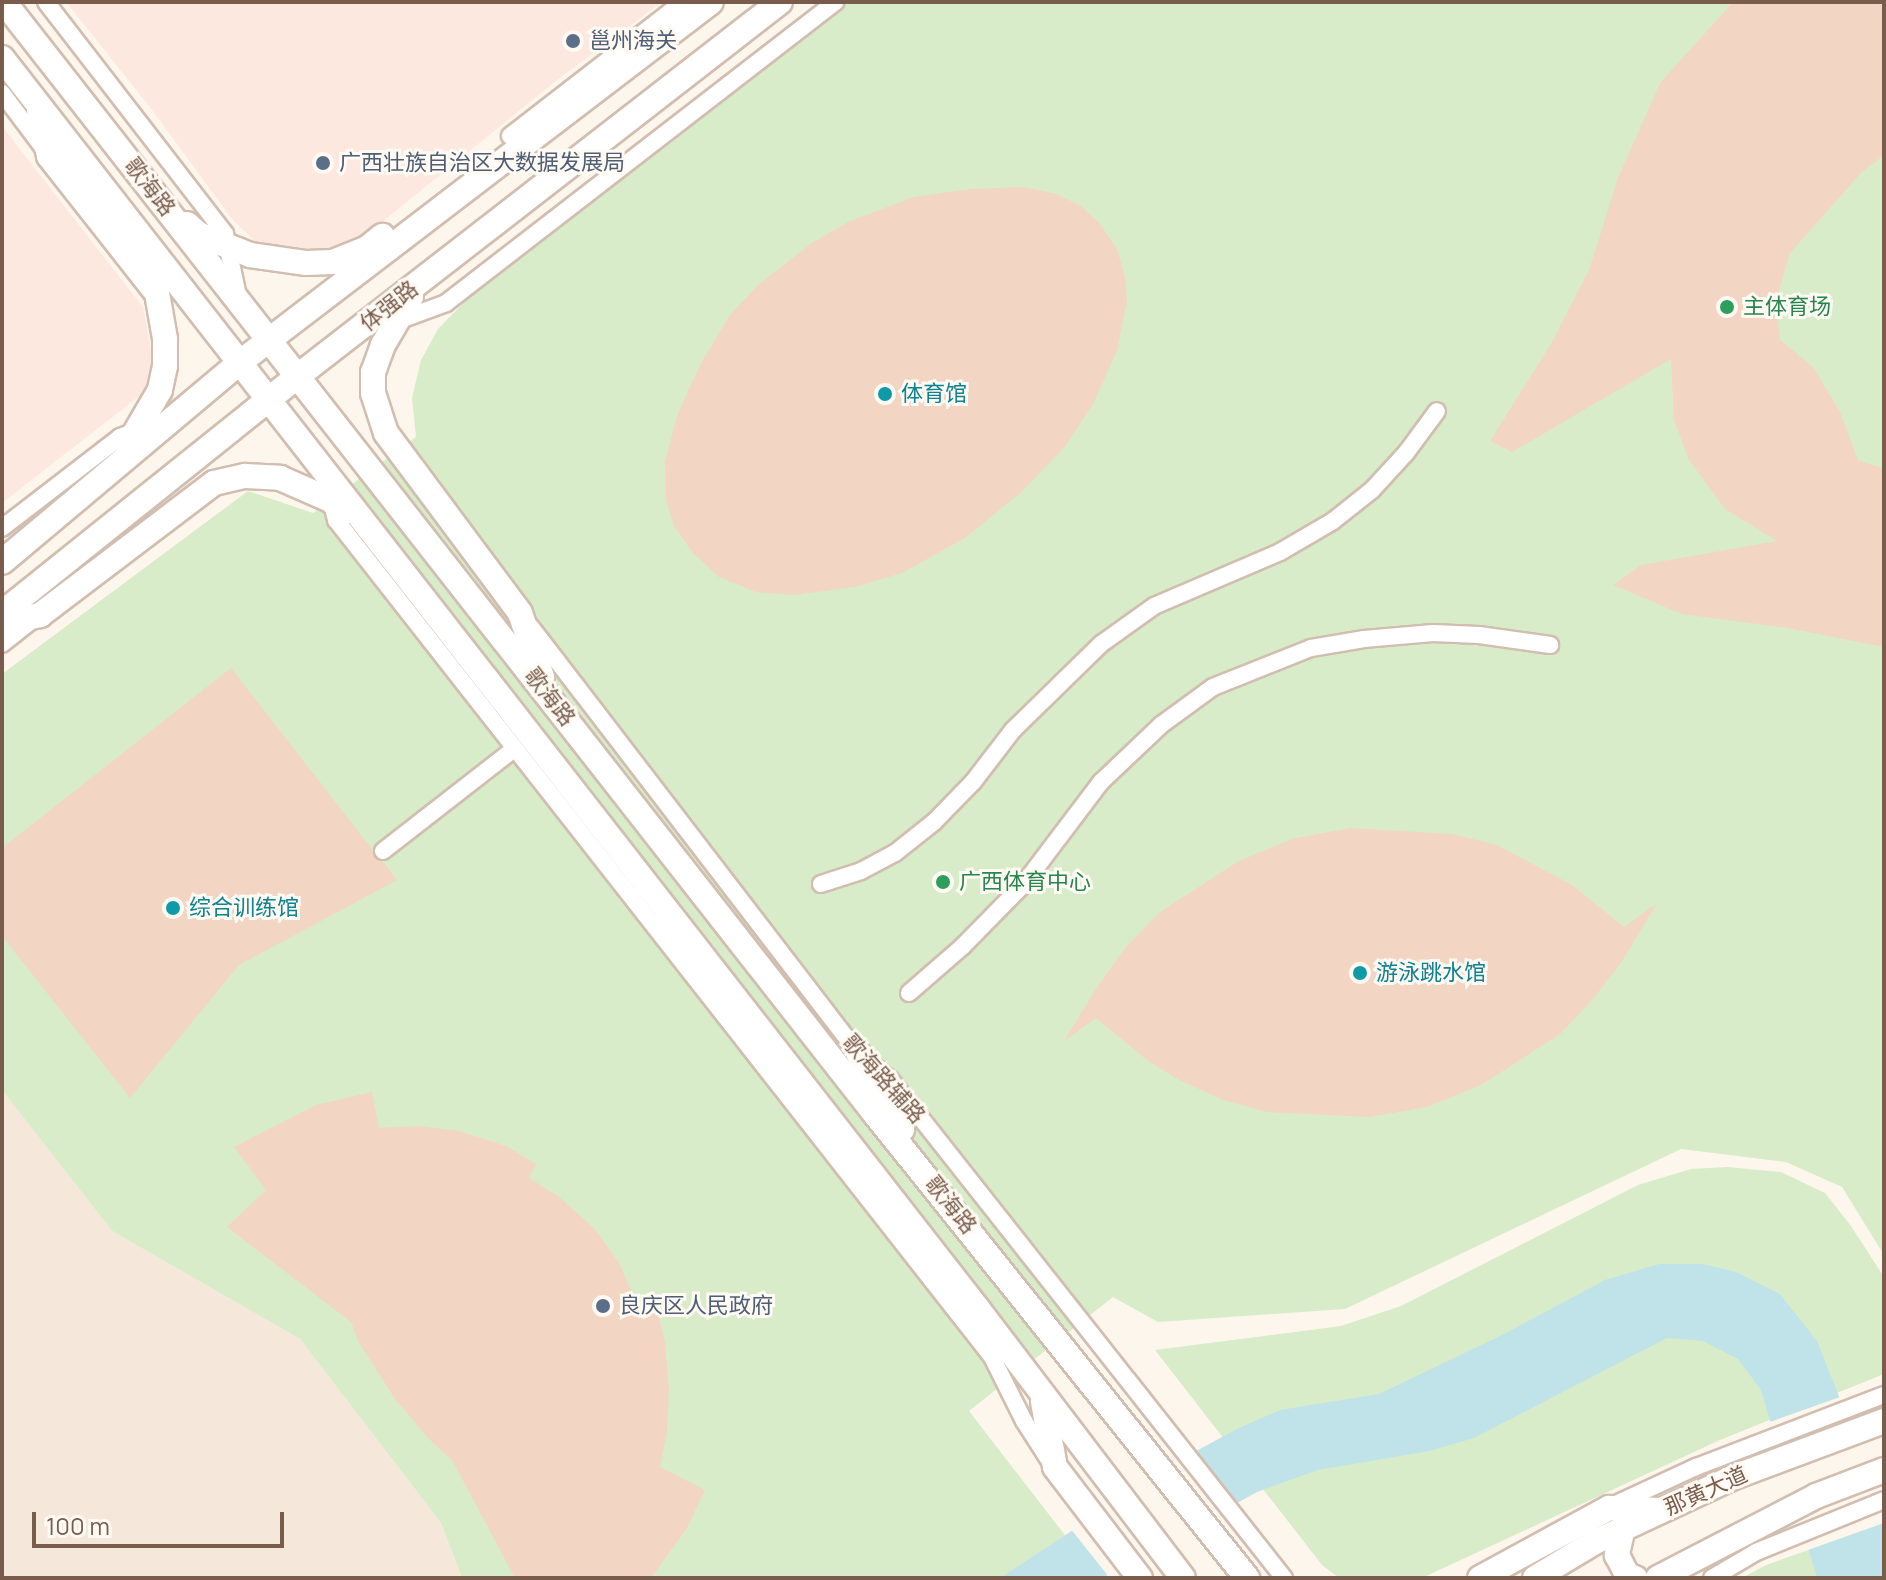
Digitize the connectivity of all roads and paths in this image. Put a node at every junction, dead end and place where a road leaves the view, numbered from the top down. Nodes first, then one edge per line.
1 (4, 2) edge
2 (46, 2) edge
3 (683, 2) edge
4 (711, 2) edge
5 (780, 2) edge
6 (835, 2) edge
7 (2, 58) edge
8 (2, 93) edge
9 (38, 104) junction
10 (563, 115) junction
11 (510, 136) junction
12 (49, 156) junction
13 (161, 201) junction
14 (228, 248) junction
15 (427, 276) junction
16 (240, 302) junction
17 (395, 322) junction
18 (269, 340) junction
19 (345, 340) junction
20 (239, 363) junction
21 (298, 376) junction
22 (269, 401) junction
23 (1437, 411) dead end
24 (179, 414) junction
25 (139, 430) junction
26 (321, 469) junction
27 (109, 473) junction
28 (330, 500) junction
29 (2, 528) edge
30 (373, 536) junction
31 (2, 562) edge
32 (2, 613) edge
33 (520, 613) junction
34 (40, 615) junction
35 (2, 622) edge
36 (2, 644) edge
37 (1550, 645) dead end
38 (548, 694) junction
39 (514, 749) junction
40 (383, 851) dead end
41 (821, 884) dead end
42 (909, 993) dead end
43 (858, 1053) junction
44 (933, 1183) junction
45 (1884, 1395) edge
46 (1884, 1421) edge
47 (1047, 1429) junction
48 (1728, 1467) junction
49 (1884, 1470) edge
50 (1884, 1500) edge
51 (1609, 1508) junction
52 (1662, 1510) junction
53 (1623, 1528) junction
54 (1140, 1578) edge
55 (1183, 1578) edge
56 (1247, 1578) edge
57 (1284, 1578) edge
58 (1480, 1578) edge
59 (1535, 1578) edge
60 (1635, 1578) edge
61 (1658, 1578) edge
62 (1712, 1578) edge

1 - 13 main road, 歌海路
2 - 14 street
3 - 11 street
4 - 10 main road, 体强路
5 - 15 main road, 体强路
6 - 17 street
7 - 9 main road, 歌海路
8 - 12 street
9 - 12 main road
9 - 20 main road, 歌海路
10 - 11 main road
10 - 18 main road, 体强路
11 - 14 main road
12 - 25 main road
13 - 14 main road
13 - 16 main road, 歌海路
14 - 16 street
15 - 17 main road
15 - 19 main road, 体强路
16 - 18 main road, 歌海路
17 - 19 street
17 - 33 main road
18 - 20 main road, 体强路
18 - 21 main road, 歌海路
19 - 21 main road, 体强路
20 - 22 main road, 歌海路
20 - 24 main road, 体强路
21 - 22 main road, 体强路
21 - 38 main road, 歌海路
22 - 26 main road, 歌海路
22 - 32 main road, 体强路
23 - 41 street
24 - 25 street
24 - 27 main road, 体强路
25 - 27 main road
25 - 29 street
26 - 28 street
26 - 30 main road, 歌海路
27 - 31 main road, 体强路
28 - 30 main road
28 - 34 main road
28 - 39 street
30 - 47 main road, 歌海路
33 - 38 main road
33 - 43 street, 歌海路辅路
34 - 35 main road
34 - 36 street
37 - 42 street
38 - 44 main road, 歌海路
39 - 40 street
39 - 47 street
43 - 44 main road
43 - 57 street, 歌海路辅路
44 - 56 main road, 歌海路
45 - 48 street
46 - 48 main road, 那黄大道
47 - 54 main road
47 - 55 main road, 歌海路
48 - 51 street
48 - 52 main road, 那黄大道
49 - 61 main road
50 - 62 street
51 - 52 main road
51 - 58 main road
52 - 53 main road, 那黄大道
53 - 59 main road, 那黄大道
53 - 60 main road

